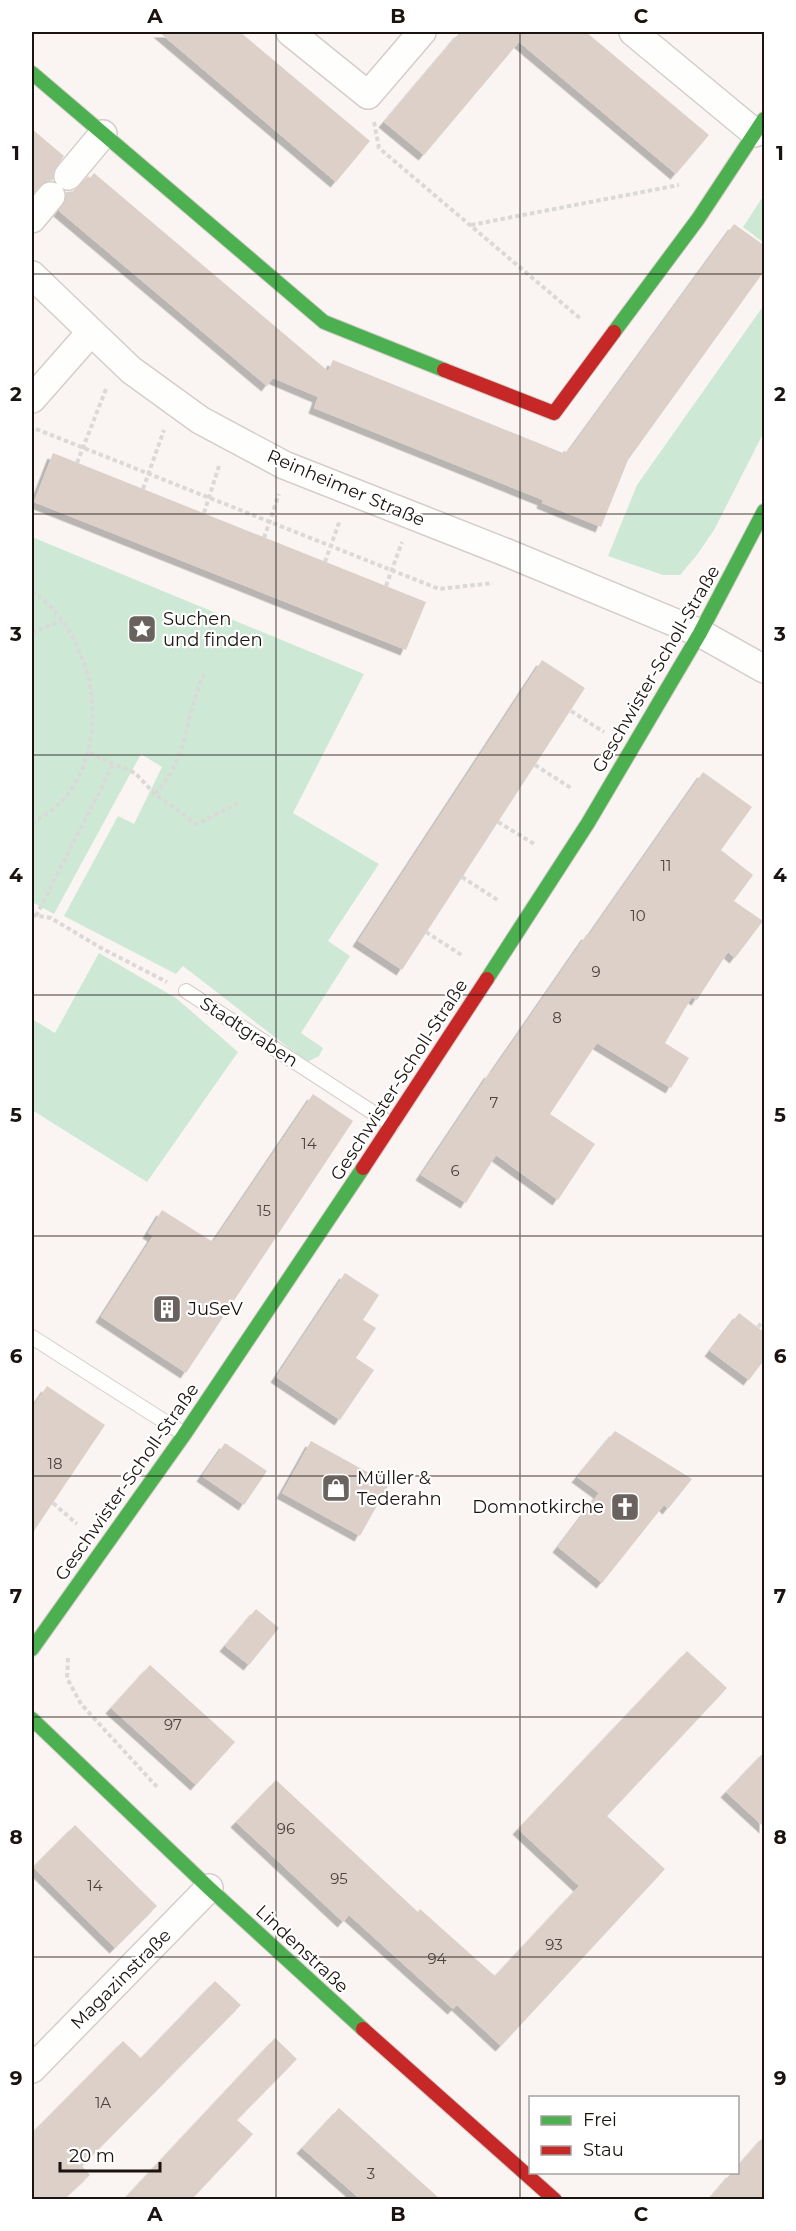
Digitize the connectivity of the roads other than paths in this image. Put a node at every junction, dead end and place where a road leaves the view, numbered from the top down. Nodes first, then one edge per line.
1 (290, 32) edge
2 (422, 32) edge
3 (633, 32) edge
4 (32, 73) edge
5 (760, 126) edge
6 (102, 134) junction
7 (32, 219) edge
8 (32, 275) edge
9 (90, 333) junction
10 (32, 399) edge
11 (765, 511) edge
12 (700, 633) junction
13 (765, 669) edge
14 (186, 991) road end
15 (392, 1125) junction
16 (32, 1337) edge
17 (184, 1435) junction
18 (32, 1648) edge
19 (32, 1719) edge
20 (209, 1888) junction
21 (32, 2069) edge
22 (555, 2199) edge

1 - 2 street
3 - 5 street
4 - 6 street
5 - 6 street
6 - 7 street
8 - 9 street, Reinheimer Straße
9 - 10 street
9 - 12 street, Reinheimer Straße
11 - 12 street, Geschwister-Scholl-Straße
12 - 13 street, Reinheimer Straße
12 - 15 street, Geschwister-Scholl-Straße
14 - 15 lane, Stadtgraben
15 - 17 street, Geschwister-Scholl-Straße
16 - 17 lane
17 - 18 street, Geschwister-Scholl-Straße
19 - 20 street, Lindenstraße
20 - 21 street, Magazinstraße
20 - 22 street, Lindenstraße

